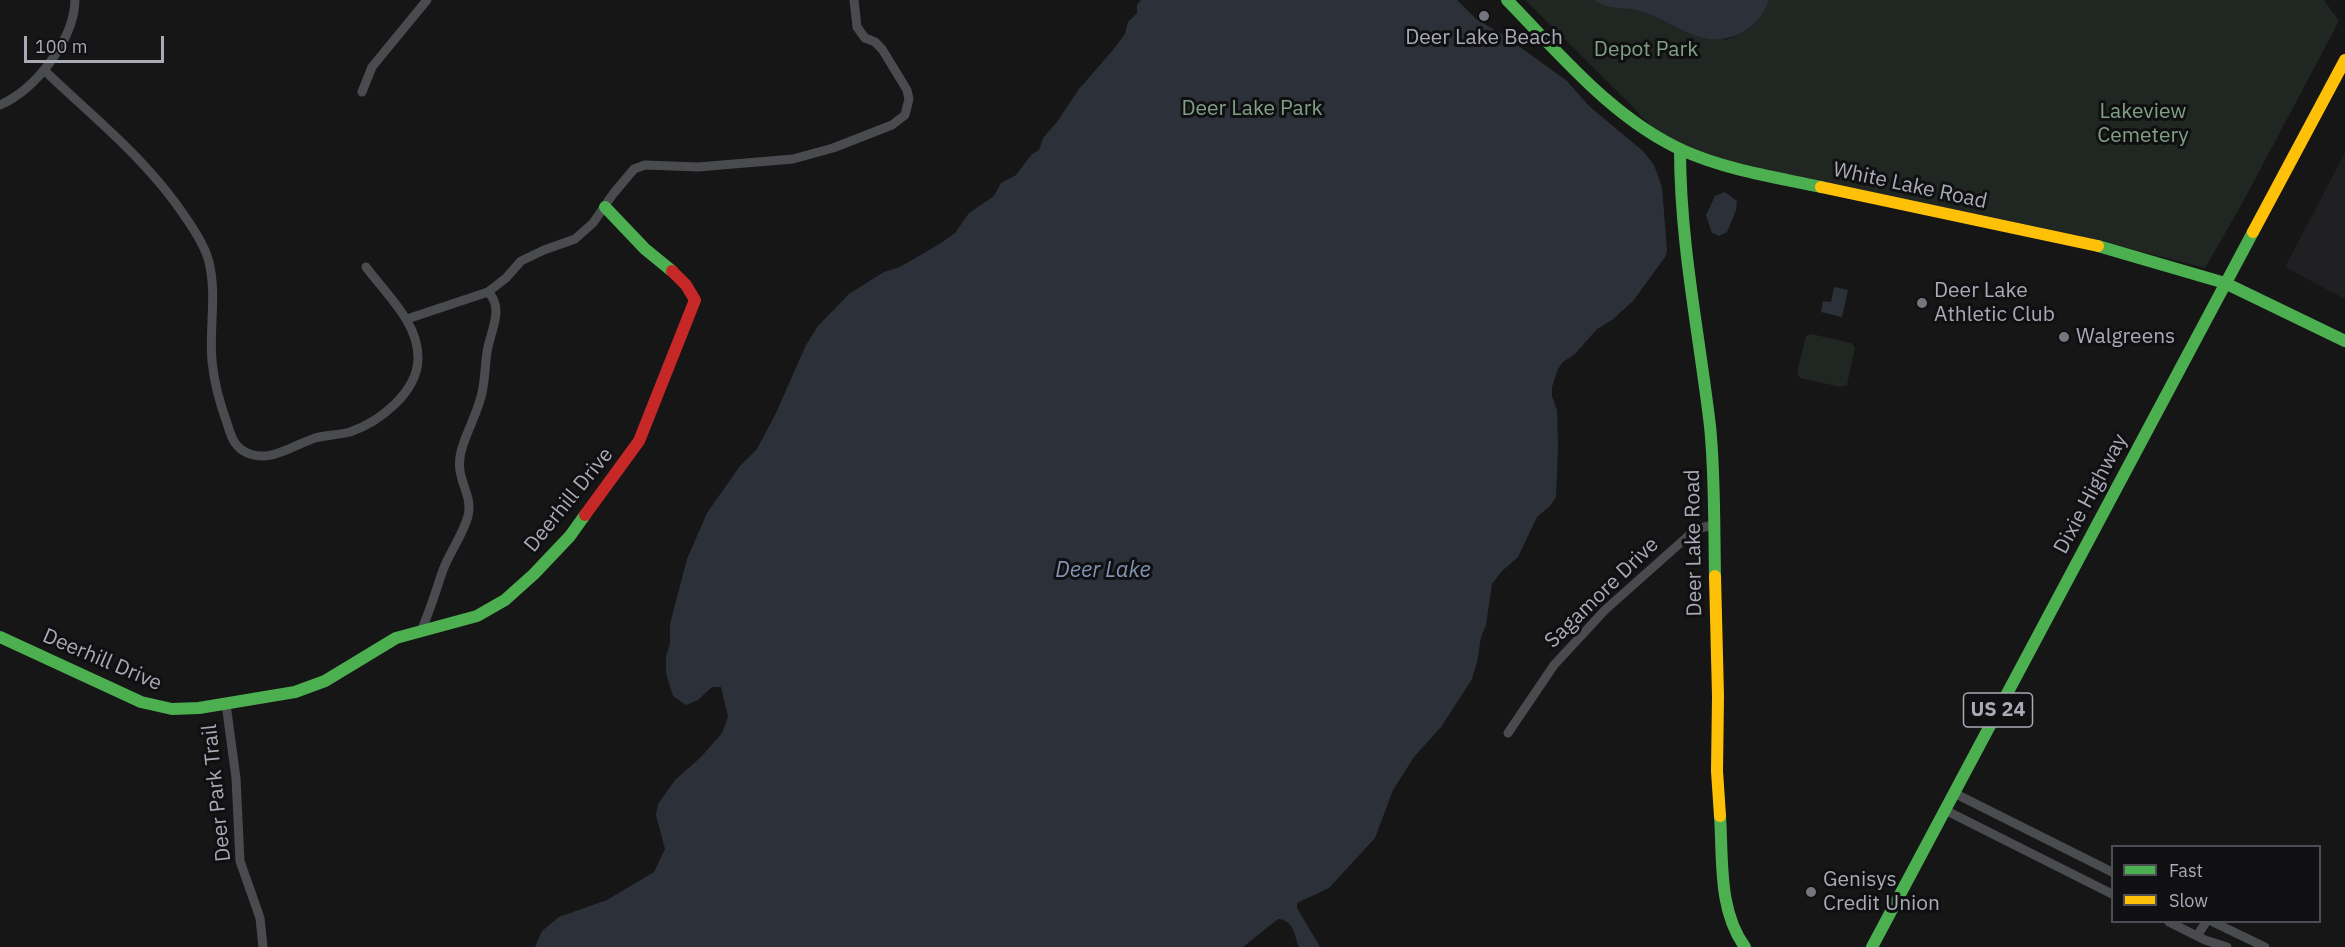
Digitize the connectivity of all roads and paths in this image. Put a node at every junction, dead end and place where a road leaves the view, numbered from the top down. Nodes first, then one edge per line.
1 (75, 0) edge
2 (427, 0) edge
3 (854, 0) edge
4 (1507, 0) edge
5 (2345, 60) edge
6 (45, 71) junction
7 (362, 92) dead end
8 (0, 105) edge
9 (1680, 149) junction
10 (605, 207) junction
11 (366, 267) dead end
12 (2225, 283) junction
13 (488, 292) junction
14 (407, 320) junction
15 (2345, 341) edge
16 (1713, 525) junction
17 (422, 631) junction
18 (0, 637) edge
19 (226, 704) junction
20 (1508, 733) dead end
21 (1954, 793) junction
22 (1945, 810) junction
23 (2072, 852) junction
24 (2064, 869) junction
25 (2111, 872) edge
26 (2111, 893) edge
27 (2173, 923) edge
28 (2205, 923) edge
29 (2217, 923) edge
30 (2197, 936) junction
31 (1735, 942) edge
32 (263, 947) edge
33 (1746, 947) edge
34 (1872, 947) edge
35 (2227, 947) edge
36 (2260, 947) edge

1 - 6 street
2 - 7 street
3 - 10 street
4 - 9 street, White Lake Road
5 - 12 street, Dixie Highway / US 24
6 - 8 street
6 - 14 street
9 - 12 street, White Lake Road
9 - 16 street, Deer Lake Road
10 - 13 street
10 - 17 street, Deerhill Drive
11 - 14 street
12 - 15 street, White Lake Road
12 - 21 street, Dixie Highway / US 24
13 - 14 street
13 - 17 street
16 - 20 street, Sagamore Drive
16 - 31 street, Deer Lake Road
17 - 19 street, Deerhill Drive
18 - 19 street, Deerhill Drive
19 - 32 street, Deer Park Trail
21 - 22 street, Dixie Highway / US 24
21 - 23 street
22 - 24 street
22 - 34 street, Dixie Highway / US 24
23 - 24 street
23 - 25 street
24 - 26 street
27 - 30 street
28 - 30 street
29 - 36 street
30 - 35 street
31 - 33 street, Deer Lake Road

